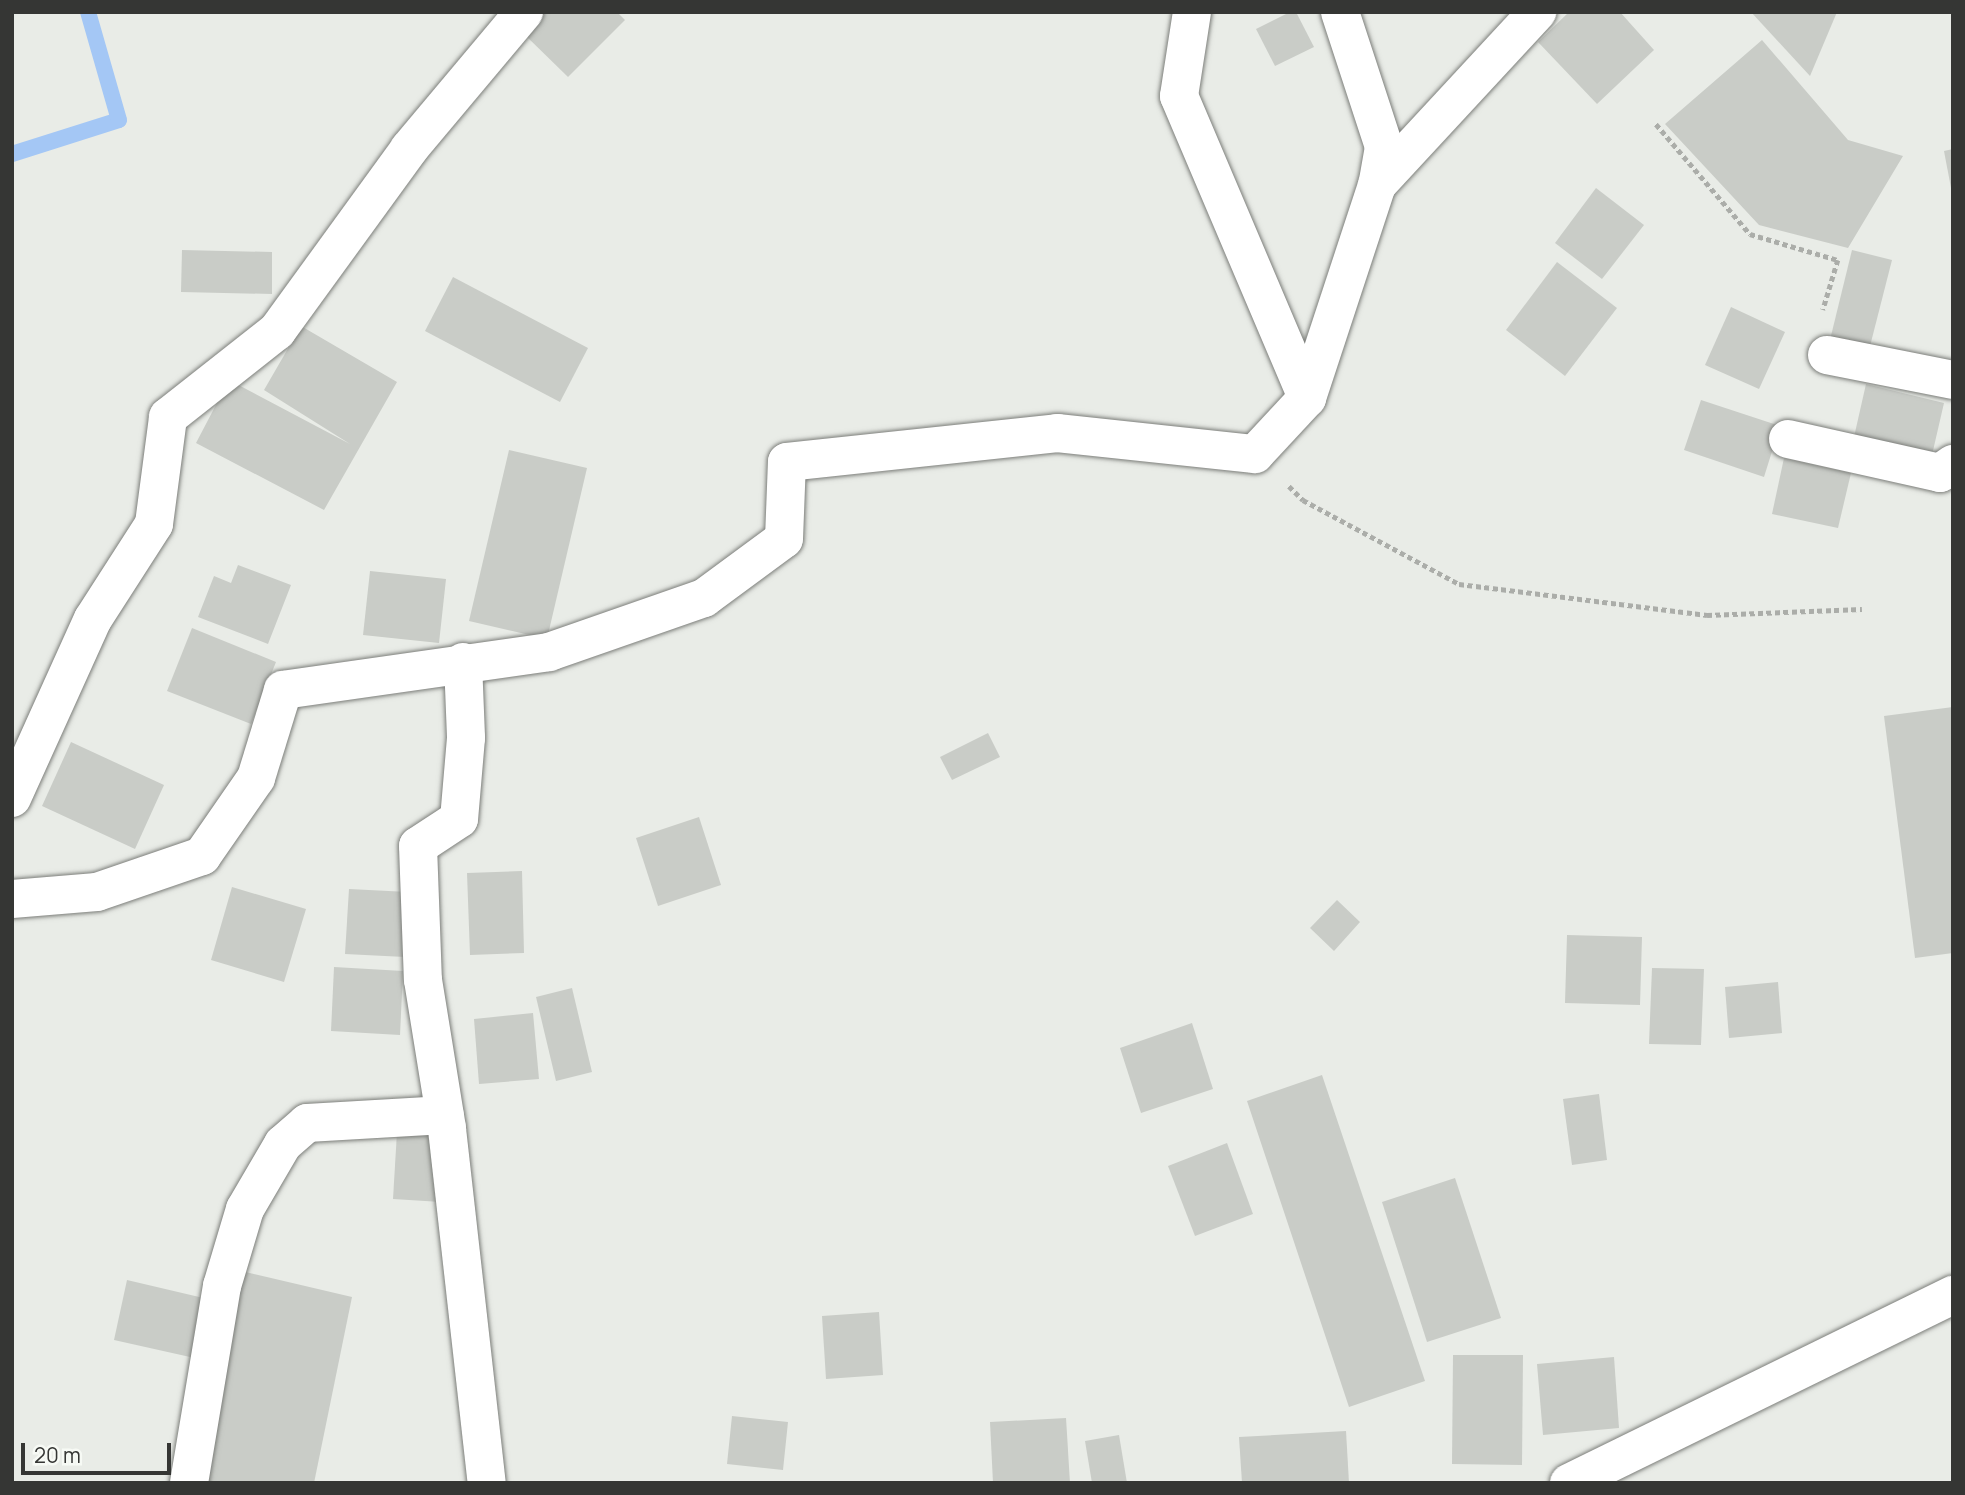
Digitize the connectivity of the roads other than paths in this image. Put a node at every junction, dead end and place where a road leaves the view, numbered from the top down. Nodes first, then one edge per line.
1 (524, 12) edge
2 (1192, 12) edge
3 (1340, 12) edge
4 (1537, 12) edge
5 (1377, 185) junction
6 (1827, 355) road end
7 (1953, 380) edge
8 (1307, 398) junction
9 (1788, 439) dead end
10 (1953, 464) edge
11 (463, 662) junction
12 (12, 798) edge
13 (12, 898) edge
14 (445, 1115) junction
15 (1953, 1295) edge
16 (189, 1483) edge
17 (487, 1483) edge
18 (1569, 1483) edge

1 - 12 street
2 - 8 street
3 - 5 street
4 - 5 street
5 - 8 street
6 - 7 street
8 - 11 street
9 - 10 street
11 - 13 street
11 - 14 street
14 - 16 street
14 - 17 street
15 - 18 street

